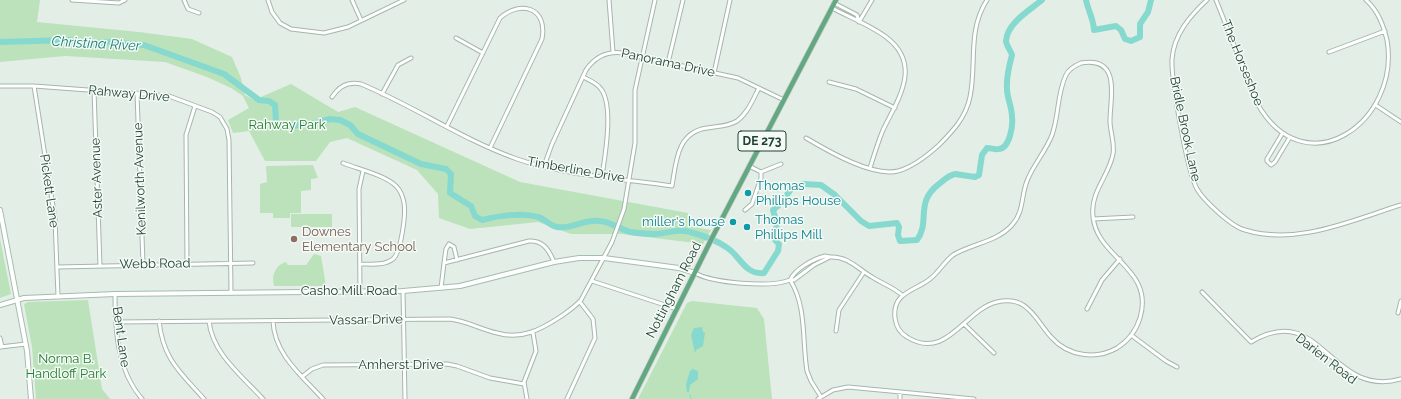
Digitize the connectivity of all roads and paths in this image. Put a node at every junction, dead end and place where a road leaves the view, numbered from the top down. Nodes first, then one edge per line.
1 (72, 0) edge
2 (184, 0) edge
3 (268, 0) edge
4 (352, 0) edge
5 (404, 0) edge
6 (609, 0) edge
7 (655, 0) edge
8 (683, 0) edge
9 (730, 0) edge
10 (872, 0) edge
11 (987, 0) edge
12 (1207, 0) edge
13 (1216, 0) edge
14 (1366, 0) edge
15 (124, 1) edge
16 (835, 2) edge
17 (832, 8) junction
18 (199, 13) dead end
19 (361, 20) junction
20 (859, 22) junction
21 (1385, 31) junction
22 (456, 38) dead end
23 (613, 52) junction
24 (1330, 52) dead end
25 (484, 53) junction
26 (642, 57) junction
27 (411, 58) dead end
28 (668, 63) junction
29 (714, 72) junction
30 (583, 77) junction
31 (829, 82) dead end
32 (0, 86) edge
33 (34, 86) junction
34 (759, 88) junction
35 (94, 90) junction
36 (137, 93) junction
37 (382, 94) junction
38 (332, 97) dead end
39 (784, 100) junction
40 (195, 106) junction
41 (1377, 106) junction
42 (895, 108) junction
43 (1401, 122) edge
44 (447, 126) junction
45 (1282, 134) junction
46 (1290, 137) junction
47 (806, 138) dead end
48 (490, 148) junction
49 (343, 163) dead end
50 (781, 164) dead end
51 (544, 166) junction
52 (749, 166) junction
53 (870, 168) junction
54 (364, 171) junction
55 (761, 172) junction
56 (602, 176) junction
57 (629, 180) junction
58 (1401, 205) edge
59 (0, 210) edge
60 (745, 210) dead end
61 (1133, 217) dead end
62 (1093, 219) junction
63 (604, 258) junction
64 (457, 260) junction
65 (1120, 260) junction
66 (554, 262) junction
67 (230, 263) junction
68 (253, 263) dead end
69 (444, 263) junction
70 (143, 264) junction
71 (186, 264) junction
72 (360, 264) junction
73 (100, 266) junction
74 (57, 267) junction
75 (864, 272) junction
76 (695, 273) junction
77 (790, 280) junction
78 (592, 281) junction
79 (441, 288) junction
80 (360, 291) junction
81 (403, 291) junction
82 (230, 292) junction
83 (1202, 292) dead end
84 (116, 294) junction
85 (902, 295) junction
86 (58, 296) junction
87 (17, 299) junction
88 (1401, 301) edge
89 (580, 302) junction
90 (0, 305) edge
91 (677, 309) junction
92 (1087, 309) dead end
93 (1398, 313) dead end
94 (404, 319) junction
95 (158, 321) junction
96 (209, 321) junction
97 (273, 321) junction
98 (116, 322) junction
99 (964, 324) junction
100 (836, 331) dead end
101 (533, 333) junction
102 (1131, 335) junction
103 (0, 338) edge
104 (26, 344) junction
105 (1, 347) edge
106 (1314, 349) dead end
107 (994, 353) dead end
108 (404, 364) junction
109 (1177, 367) dead end
110 (303, 376) junction
111 (1401, 379) edge
112 (524, 384) junction
113 (1389, 384) dead end
114 (900, 392) junction
115 (820, 398) edge
116 (31, 399) edge
117 (142, 399) edge
118 (204, 399) edge
119 (263, 399) edge
120 (323, 399) edge
121 (405, 399) edge
122 (527, 399) edge
123 (567, 399) edge
124 (632, 399) edge
125 (900, 399) edge
126 (968, 399) edge
127 (974, 399) edge

1 - 15 street
2 - 18 street
3 - 19 street
4 - 19 street
5 - 19 street
6 - 23 street
7 - 26 street, Vassar Drive
8 - 28 street
9 - 29 street
10 - 20 street
11 - 53 street
12 - 58 street, Bridle Brook Lane
13 - 45 street, The Horseshoe
14 - 21 street, The Horseshoe
16 - 17 main road, Nottingham Road / DE 273
16 - 20 street
17 - 20 street
17 - 39 main road, Nottingham Road / DE 273
20 - 42 street
21 - 24 street
21 - 41 street, The Horseshoe
22 - 25 street
23 - 26 street, Panorama Drive
23 - 30 street, Panorama Drive
25 - 44 street
25 - 48 street
26 - 28 street, Panorama Drive
26 - 57 street, Vassar Drive
27 - 37 street
28 - 29 street, Panorama Drive
29 - 34 street, Panorama Drive
30 - 51 street, Panorama Drive
30 - 56 street
31 - 42 street
32 - 33 street, Rahway Drive
33 - 35 street, Rahway Drive
33 - 74 street, Pickett Lane
34 - 39 street, Panorama Drive
34 - 57 street, Timberline Drive
35 - 36 street, Rahway Drive
35 - 73 street, Aster Avenue
36 - 40 street, Rahway Drive
36 - 70 street, Kenilworth Avenue
37 - 38 street, Timberline Drive
37 - 44 street, Timberline Drive
39 - 52 main road, Nottingham Road / DE 273
40 - 67 street, Rahway Drive
40 - 71 street
41 - 43 street
41 - 46 street, The Horseshoe
42 - 53 street
44 - 48 street, Timberline Drive
45 - 46 street, The Horseshoe
45 - 46 street
47 - 53 street
48 - 51 street, Timberline Drive
49 - 54 street
50 - 55 street
51 - 56 street, Timberline Drive
52 - 55 street
52 - 76 main road, Nottingham Road / DE 273
54 - 72 street
54 - 72 street
55 - 60 street
56 - 57 street, Timberline Drive
57 - 63 street, Vassar Drive
59 - 87 street
61 - 62 street
62 - 65 street
62 - 85 street
63 - 66 street, Casho Mill Road
63 - 76 street, Casho Mill Road
63 - 78 street, Vassar Drive
64 - 66 street
64 - 69 street
64 - 69 street
65 - 92 street
65 - 102 street
66 - 79 street, Casho Mill Road
67 - 68 street, Webb Road
67 - 71 street, Webb Road
67 - 82 street, Rahway Drive
69 - 79 street
70 - 71 street, Webb Road
70 - 73 street, Webb Road
72 - 80 street
73 - 74 street, Webb Road
74 - 86 street, Pickett Lane
75 - 77 street
75 - 85 street
75 - 100 street
76 - 77 street
76 - 91 main road, Nottingham Road / DE 273
77 - 115 street
78 - 89 street, Vassar Drive
78 - 91 street
79 - 81 street, Casho Mill Road
80 - 81 street, Casho Mill Road
80 - 82 street, Casho Mill Road
81 - 94 street
82 - 84 street, Casho Mill Road
83 - 106 street, Darien Road
84 - 86 street, Casho Mill Road
84 - 98 street, Bent Lane
85 - 99 street
86 - 87 street, Casho Mill Road
87 - 90 street, Casho Mill Road
87 - 104 street
88 - 93 street
89 - 101 street, Vassar Drive
89 - 123 street
91 - 124 main road, Nottingham Road / DE 273
94 - 97 street, Vassar Drive
94 - 101 street, Vassar Drive
94 - 108 street
95 - 96 street, Vassar Drive
95 - 98 street, Vassar Drive
95 - 118 street
96 - 97 street, Vassar Drive
96 - 119 street
97 - 110 street
98 - 117 street, Bent Lane
99 - 102 street
99 - 107 street
101 - 112 street
102 - 109 street
103 - 105 street
104 - 105 street
104 - 116 street
108 - 110 street, Amherst Drive
108 - 112 street, Amherst Drive
108 - 121 street
110 - 120 street
111 - 113 street
112 - 122 street
114 - 115 street
114 - 125 street
114 - 126 street
126 - 127 street

